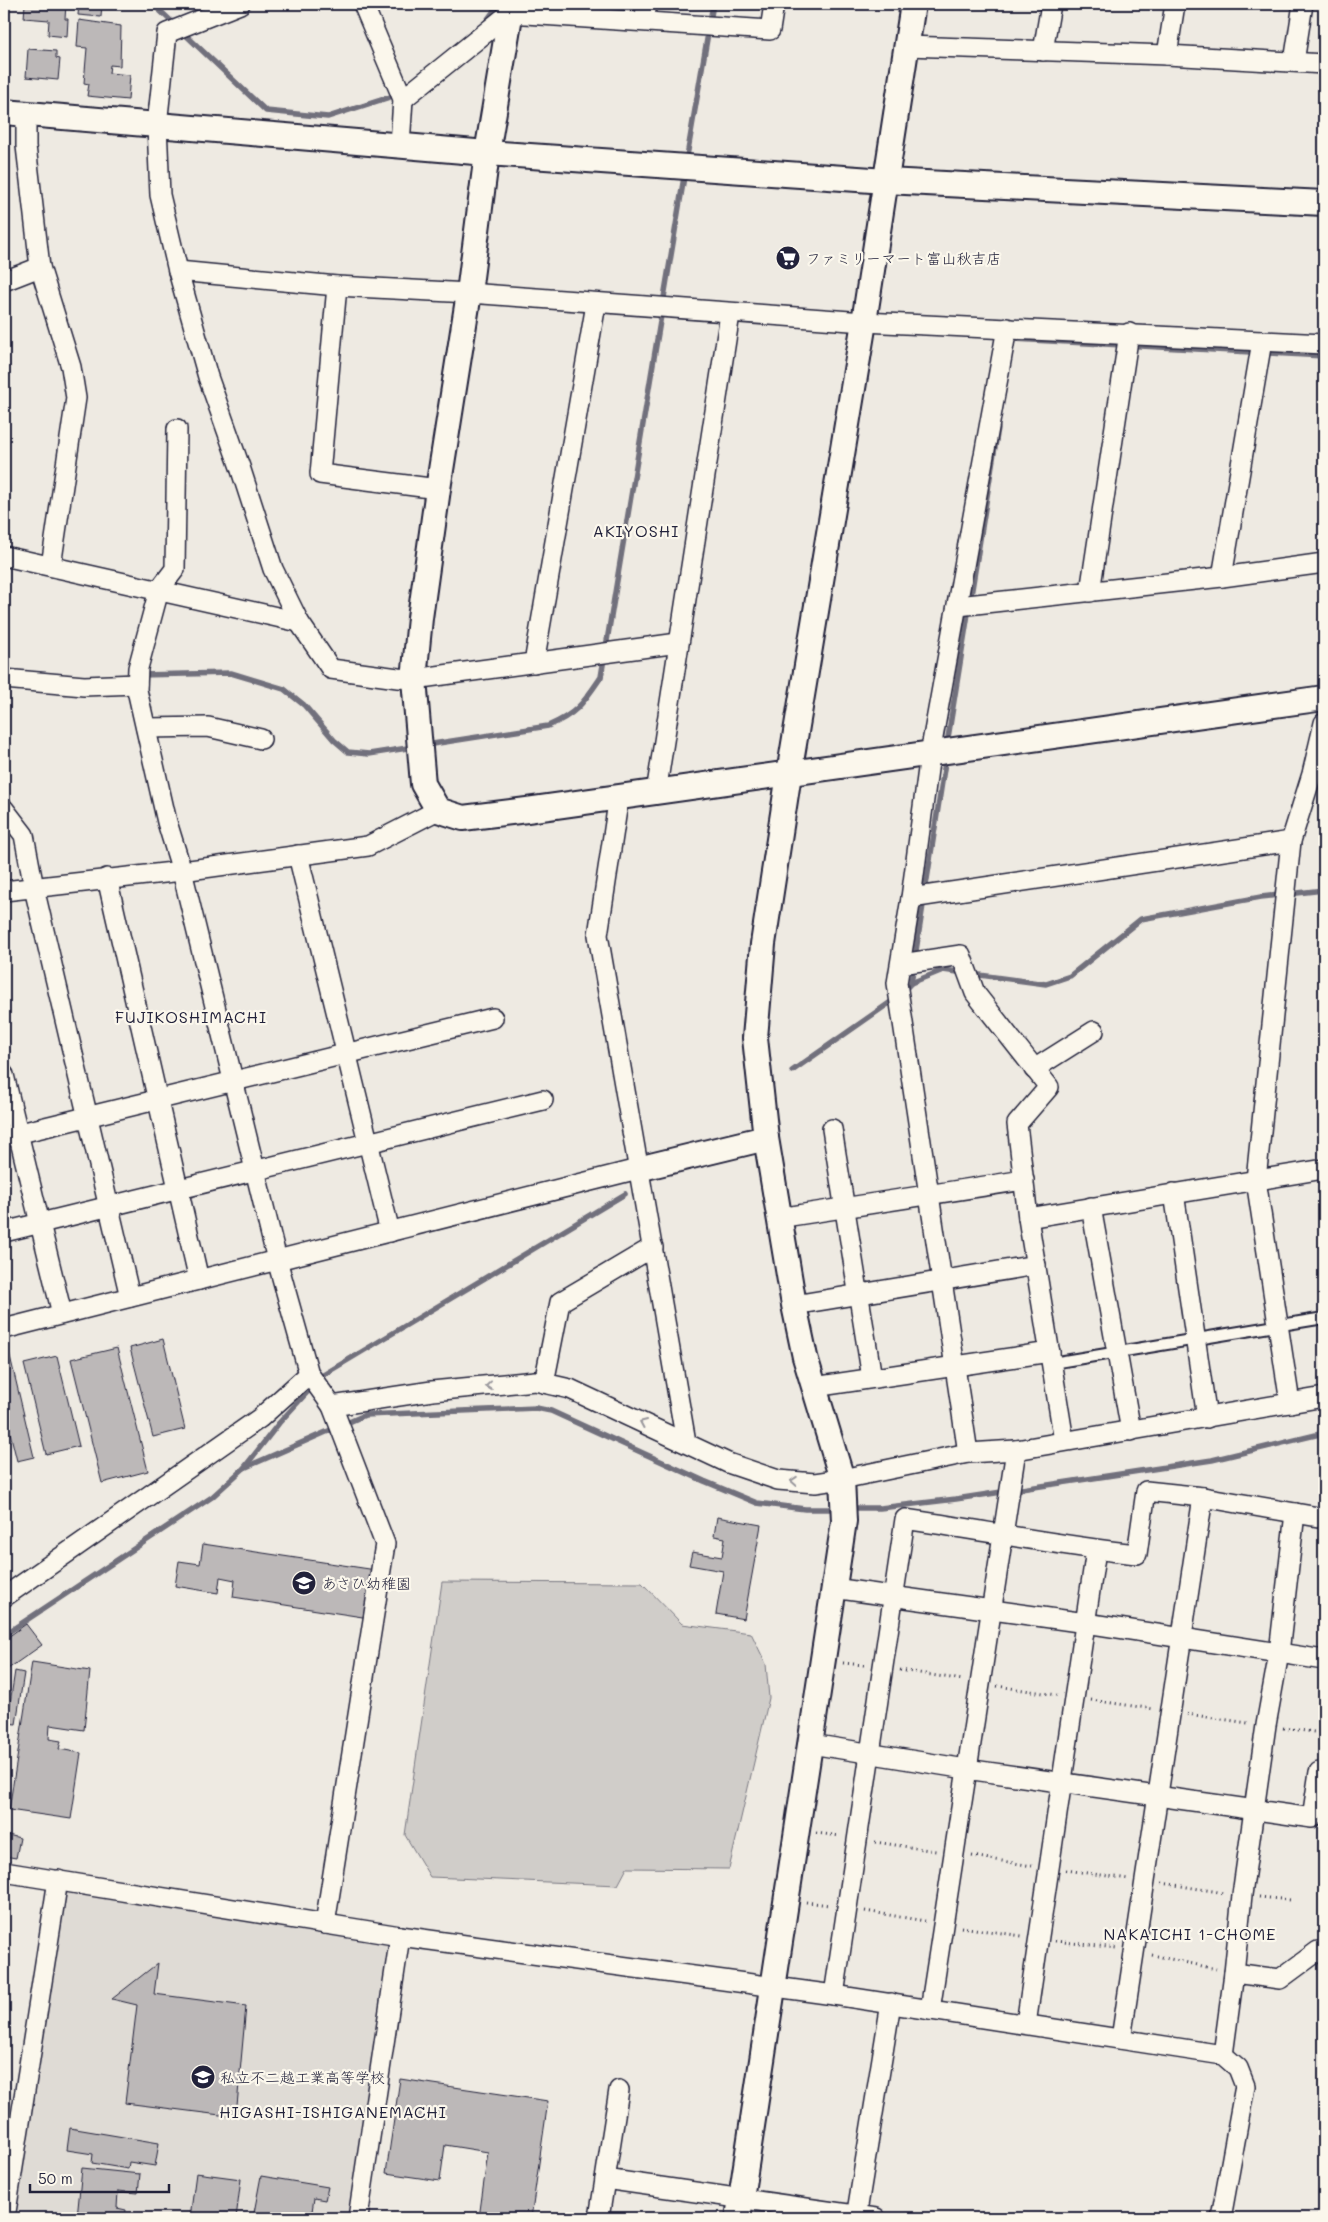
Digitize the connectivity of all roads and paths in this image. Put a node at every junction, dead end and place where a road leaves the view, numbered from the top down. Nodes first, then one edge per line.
1 (240, 4) edge
2 (363, 4) edge
3 (774, 4) edge
4 (914, 4) edge
5 (1051, 4) edge
6 (1175, 4) edge
7 (1303, 4) edge
8 (511, 8) edge
9 (646, 12) edge
10 (907, 46) junction
11 (1043, 51) junction
12 (1167, 55) junction
13 (1294, 62) junction
14 (1324, 64) edge
15 (403, 99) junction
16 (15, 113) edge
17 (157, 126) junction
18 (400, 145) junction
19 (487, 153) junction
20 (886, 182) junction
21 (1324, 203) edge
22 (40, 267) junction
23 (178, 272) junction
24 (4, 281) edge
25 (337, 286) junction
26 (468, 293) junction
27 (596, 304) junction
28 (730, 314) junction
29 (864, 322) junction
30 (1007, 328) junction
31 (1128, 333) junction
32 (1262, 341) junction
33 (1324, 344) edge
34 (177, 429) dead end
35 (438, 489) junction
36 (4, 556) edge
37 (1324, 563) edge
38 (51, 566) junction
39 (1222, 577) junction
40 (159, 590) junction
41 (1090, 592) junction
42 (958, 606) junction
43 (299, 622) junction
44 (678, 643) junction
45 (534, 663) junction
46 (138, 676) junction
47 (4, 678) edge
48 (414, 679) junction
49 (1324, 698) edge
50 (1324, 723) edge
51 (146, 728) junction
52 (260, 739) dead end
53 (930, 754) junction
54 (789, 774) junction
55 (1318, 776) edge
56 (656, 793) junction
57 (619, 796) junction
58 (4, 810) edge
59 (438, 810) junction
60 (1291, 841) junction
61 (298, 855) junction
62 (182, 871) junction
63 (108, 878) junction
64 (34, 888) junction
65 (4, 891) edge
66 (911, 898) junction
67 (901, 964) junction
68 (493, 1018) dead end
69 (1094, 1031) dead end
70 (346, 1054) junction
71 (1034, 1069) junction
72 (4, 1075) edge
73 (233, 1081) junction
74 (158, 1100) junction
75 (543, 1100) dead end
76 (88, 1117) junction
77 (832, 1129) dead end
78 (11, 1135) edge
79 (766, 1138) junction
80 (368, 1142) junction
81 (638, 1168) junction
82 (1324, 1169) edge
83 (255, 1170) junction
84 (1024, 1180) junction
85 (1256, 1180) junction
86 (178, 1189) junction
87 (1174, 1193) junction
88 (929, 1195) junction
89 (109, 1206) junction
90 (1091, 1207) junction
91 (845, 1208) junction
92 (778, 1218) junction
93 (1028, 1218) junction
94 (40, 1223) junction
95 (4, 1232) edge
96 (390, 1232) junction
97 (653, 1247) junction
98 (277, 1260) junction
99 (1036, 1265) junction
100 (199, 1280) junction
101 (942, 1280) junction
102 (858, 1294) junction
103 (130, 1297) junction
104 (794, 1305) junction
105 (62, 1314) junction
106 (1324, 1318) edge
107 (1278, 1325) junction
108 (4, 1329) edge
109 (1195, 1339) junction
110 (1117, 1352) junction
111 (1051, 1357) junction
112 (955, 1365) junction
113 (309, 1374) junction
114 (872, 1378) junction
115 (544, 1383) junction
116 (814, 1387) junction
117 (1324, 1397) edge
118 (1290, 1403) junction
119 (332, 1406) junction
120 (1207, 1418) junction
121 (1131, 1431) junction
122 (1064, 1441) junction
123 (686, 1442) junction
124 (1016, 1450) junction
125 (968, 1453) junction
126 (842, 1479) junction
127 (1203, 1497) junction
128 (1295, 1512) junction
129 (1324, 1518) edge
130 (1003, 1533) junction
131 (1096, 1550) junction
132 (833, 1588) junction
133 (895, 1596) junction
134 (4, 1597) edge
135 (992, 1610) junction
136 (1086, 1622) junction
137 (1181, 1638) junction
138 (1278, 1653) junction
139 (1324, 1660) edge
140 (811, 1744) junction
141 (872, 1754) junction
142 (966, 1769) junction
143 (1324, 1772) edge
144 (1063, 1782) junction
145 (1157, 1796) junction
146 (1254, 1810) junction
147 (4, 1872) edge
148 (58, 1880) junction
149 (787, 1899) junction
150 (848, 1908) junction
151 (325, 1924) junction
152 (942, 1924) junction
153 (400, 1936) junction
154 (1039, 1938) junction
155 (1135, 1951) junction
156 (1324, 1951) edge
157 (1234, 1973) junction
158 (775, 1987) junction
159 (834, 1995) junction
160 (891, 2003) junction
161 (930, 2010) junction
162 (1026, 2024) junction
163 (1121, 2039) junction
164 (1223, 2055) junction
165 (619, 2090) dead end
166 (605, 2179) junction
167 (740, 2208) edge
168 (856, 2217) edge
169 (5, 2218) edge
170 (358, 2218) edge
171 (598, 2218) edge
172 (876, 2218) edge
173 (1221, 2218) edge

1 - 17 street
2 - 15 street
3 - 9 street
4 - 10 street
5 - 11 street
6 - 12 street
7 - 13 street
8 - 9 street
8 - 15 street
8 - 19 street
10 - 11 street
10 - 20 street
11 - 12 street
12 - 13 street
13 - 14 street
15 - 18 street
16 - 17 street
16 - 22 street
17 - 18 street
17 - 23 street
18 - 19 street
19 - 20 street
19 - 26 street
20 - 21 street
20 - 29 street
22 - 24 street
22 - 38 street
23 - 25 street
23 - 43 street
25 - 26 street
25 - 35 street
26 - 27 street
26 - 35 street
27 - 28 street
27 - 45 street
28 - 29 street
28 - 44 street
29 - 30 street
29 - 54 street
30 - 31 street
30 - 42 street
31 - 32 street
31 - 41 street
32 - 33 street
32 - 39 street
34 - 40 street
35 - 48 street
36 - 38 street
37 - 39 street
38 - 40 street
39 - 41 street
40 - 43 street
40 - 46 street
41 - 42 street
42 - 53 street
43 - 48 street
44 - 45 street
44 - 56 street
45 - 48 street
46 - 47 street
46 - 51 street
48 - 59 street
49 - 53 street
50 - 55 street
51 - 52 street
51 - 62 street
53 - 54 street
53 - 66 street
54 - 56 street
54 - 79 street
55 - 60 street
56 - 57 street
57 - 59 street
57 - 81 street
58 - 64 street
59 - 61 street
60 - 66 street
60 - 85 street
61 - 62 street
61 - 70 street
62 - 63 street
62 - 73 street
63 - 64 street
63 - 74 street
64 - 65 street
64 - 76 street
66 - 67 street
67 - 71 street
67 - 88 street
68 - 70 street
69 - 71 street
70 - 73 street
70 - 80 street
71 - 84 street
72 - 78 street
73 - 74 street
73 - 83 street
74 - 76 street
74 - 86 street
75 - 80 street
76 - 78 street
76 - 89 street
77 - 91 street
78 - 94 street
79 - 81 street
79 - 92 street
80 - 83 street
80 - 96 street
81 - 96 street
81 - 97 street
82 - 85 street
83 - 86 street
83 - 98 street
84 - 88 street
84 - 93 street
85 - 87 street
85 - 107 street
86 - 89 street
86 - 100 street
87 - 90 street
87 - 109 street
88 - 91 street
88 - 101 street
89 - 94 street
89 - 103 street
90 - 93 street
90 - 110 street
91 - 92 street
91 - 102 street
92 - 104 street
93 - 99 street
94 - 95 street
94 - 105 street
96 - 98 street
97 - 115 street
97 - 123 street
98 - 100 street
98 - 113 street
99 - 101 street
99 - 111 street
100 - 103 street
101 - 102 street
101 - 112 street
102 - 104 street
102 - 114 street
103 - 105 street
104 - 116 street
105 - 108 street
106 - 107 lane
107 - 109 lane
107 - 118 street
109 - 110 lane
109 - 120 street
110 - 111 lane
110 - 121 street
111 - 112 street
111 - 122 street
112 - 114 street
112 - 125 street
113 - 119 street
113 - 134 street
114 - 116 street
115 -> 119 street
123 -> 115 street
116 - 126 street
117 - 118 street
118 - 120 street
119 - 151 street
120 - 121 street
121 - 122 street
122 - 124 street
126 -> 123 street
124 - 125 street
124 - 130 street
125 - 126 street
126 - 132 street
127 - 128 street
127 - 131 street
127 - 137 street
128 - 129 street
128 - 138 street
130 - 131 street
130 - 133 street
130 - 135 street
131 - 136 street
132 - 133 street
132 - 140 street
133 - 135 street
133 - 141 street
135 - 136 street
135 - 142 street
136 - 137 street
136 - 144 street
137 - 138 street
137 - 145 street
138 - 139 street
138 - 146 street
140 - 141 street
140 - 149 street
141 - 142 street
141 - 150 street
142 - 144 street
142 - 152 street
143 - 146 street
144 - 145 street
144 - 154 street
145 - 146 street
145 - 155 street
146 - 157 street
147 - 148 street
148 - 151 street
148 - 169 street
149 - 150 path
149 - 158 street
150 - 152 path
150 - 159 street
151 - 153 street
152 - 154 path
152 - 161 street
153 - 158 street
153 - 170 street
154 - 155 path
154 - 162 street
155 - 157 path
155 - 163 street
156 - 157 street
157 - 164 street
158 - 159 street
158 - 167 street
159 - 160 street
160 - 161 street
160 - 168 street
161 - 162 street
162 - 163 street
163 - 164 street
164 - 173 street
165 - 166 street
166 - 167 street
166 - 171 street
167 - 168 street
168 - 172 street

